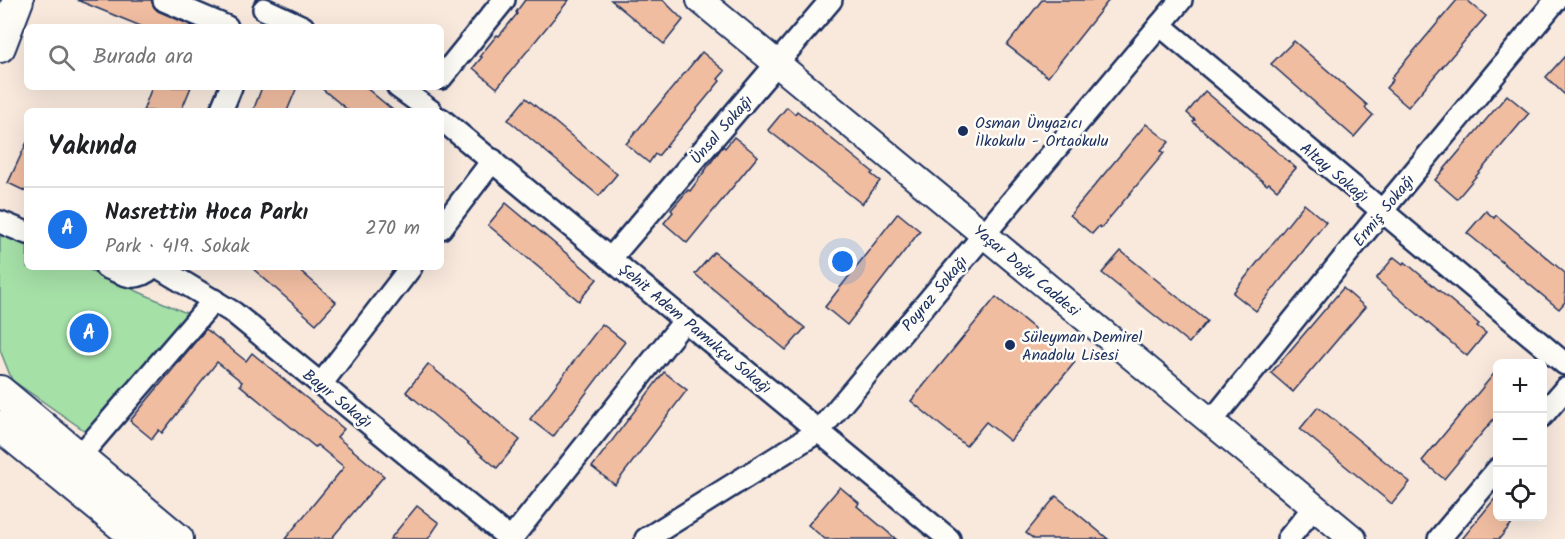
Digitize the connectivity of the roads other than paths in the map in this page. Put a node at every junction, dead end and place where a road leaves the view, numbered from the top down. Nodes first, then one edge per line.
1 (18, 0) edge
2 (164, 0) edge
3 (504, 0) edge
4 (700, 0) edge
5 (831, 0) edge
6 (1181, 0) edge
7 (1558, 6) edge
8 (263, 12) edge
9 (220, 24) edge
10 (295, 24) edge
11 (1160, 25) junction
12 (0, 47) edge
13 (777, 63) junction
14 (444, 74) edge
15 (230, 90) edge
16 (405, 90) edge
17 (429, 100) edge
18 (222, 108) edge
19 (444, 121) edge
20 (493, 160) junction
21 (1382, 211) junction
22 (0, 222) edge
23 (444, 224) edge
24 (24, 232) edge
25 (984, 234) junction
26 (611, 258) junction
27 (113, 270) edge
28 (152, 270) edge
29 (409, 270) edge
30 (214, 300) junction
31 (685, 320) junction
32 (1565, 364) edge
33 (321, 384) junction
34 (1565, 389) edge
35 (0, 391) edge
36 (1545, 413) edge
37 (1211, 422) junction
38 (0, 426) edge
39 (819, 431) junction
40 (79, 457) junction
41 (1493, 475) edge
42 (1314, 507) junction
43 (138, 539) edge
44 (178, 539) edge
45 (510, 539) edge
46 (646, 539) edge
47 (949, 539) edge
48 (1288, 539) edge
49 (1353, 539) edge
50 (1439, 539) edge

1 - 12 main road
2 - 9 street
3 - 14 street
4 - 13 street, Yaşar Doğu Caddesi
5 - 13 street, Ünsal Sokağı
6 - 11 street, Poyraz Sokağı
7 - 21 street, Ermiş Sokağı
8 - 10 street
11 - 21 street, Altay Sokağı
11 - 25 street, Poyraz Sokağı
13 - 25 street, Yaşar Doğu Caddesi
13 - 26 street, Ünsal Sokağı
15 - 18 street
16 - 17 street
19 - 20 street, Şehit Adem Pamukçu Sokağı
20 - 23 street
20 - 26 street, Şehit Adem Pamukçu Sokağı
21 - 32 street, Altay Sokağı
21 - 37 street, Ermiş Sokağı
22 - 24 street
25 - 37 street, Yaşar Doğu Caddesi
25 - 39 street, Poyraz Sokağı
26 - 31 street, Şehit Adem Pamukçu Sokağı
27 - 28 street, Bayır Sokağı
28 - 30 street, Bayır Sokağı
29 - 33 street
30 - 33 street, Bayır Sokağı
30 - 40 street
31 - 39 street, Şehit Adem Pamukçu Sokağı
31 - 45 street
33 - 45 street, Bayır Sokağı
34 - 36 street
35 - 40 main road
37 - 42 street, Yaşar Doğu Caddesi
38 - 43 main road
39 - 46 street, Poyraz Sokağı
39 - 47 street, Şehit Adem Pamukçu Sokağı
40 - 44 main road
41 - 50 street
42 - 48 street
42 - 49 street, Yaşar Doğu Caddesi

